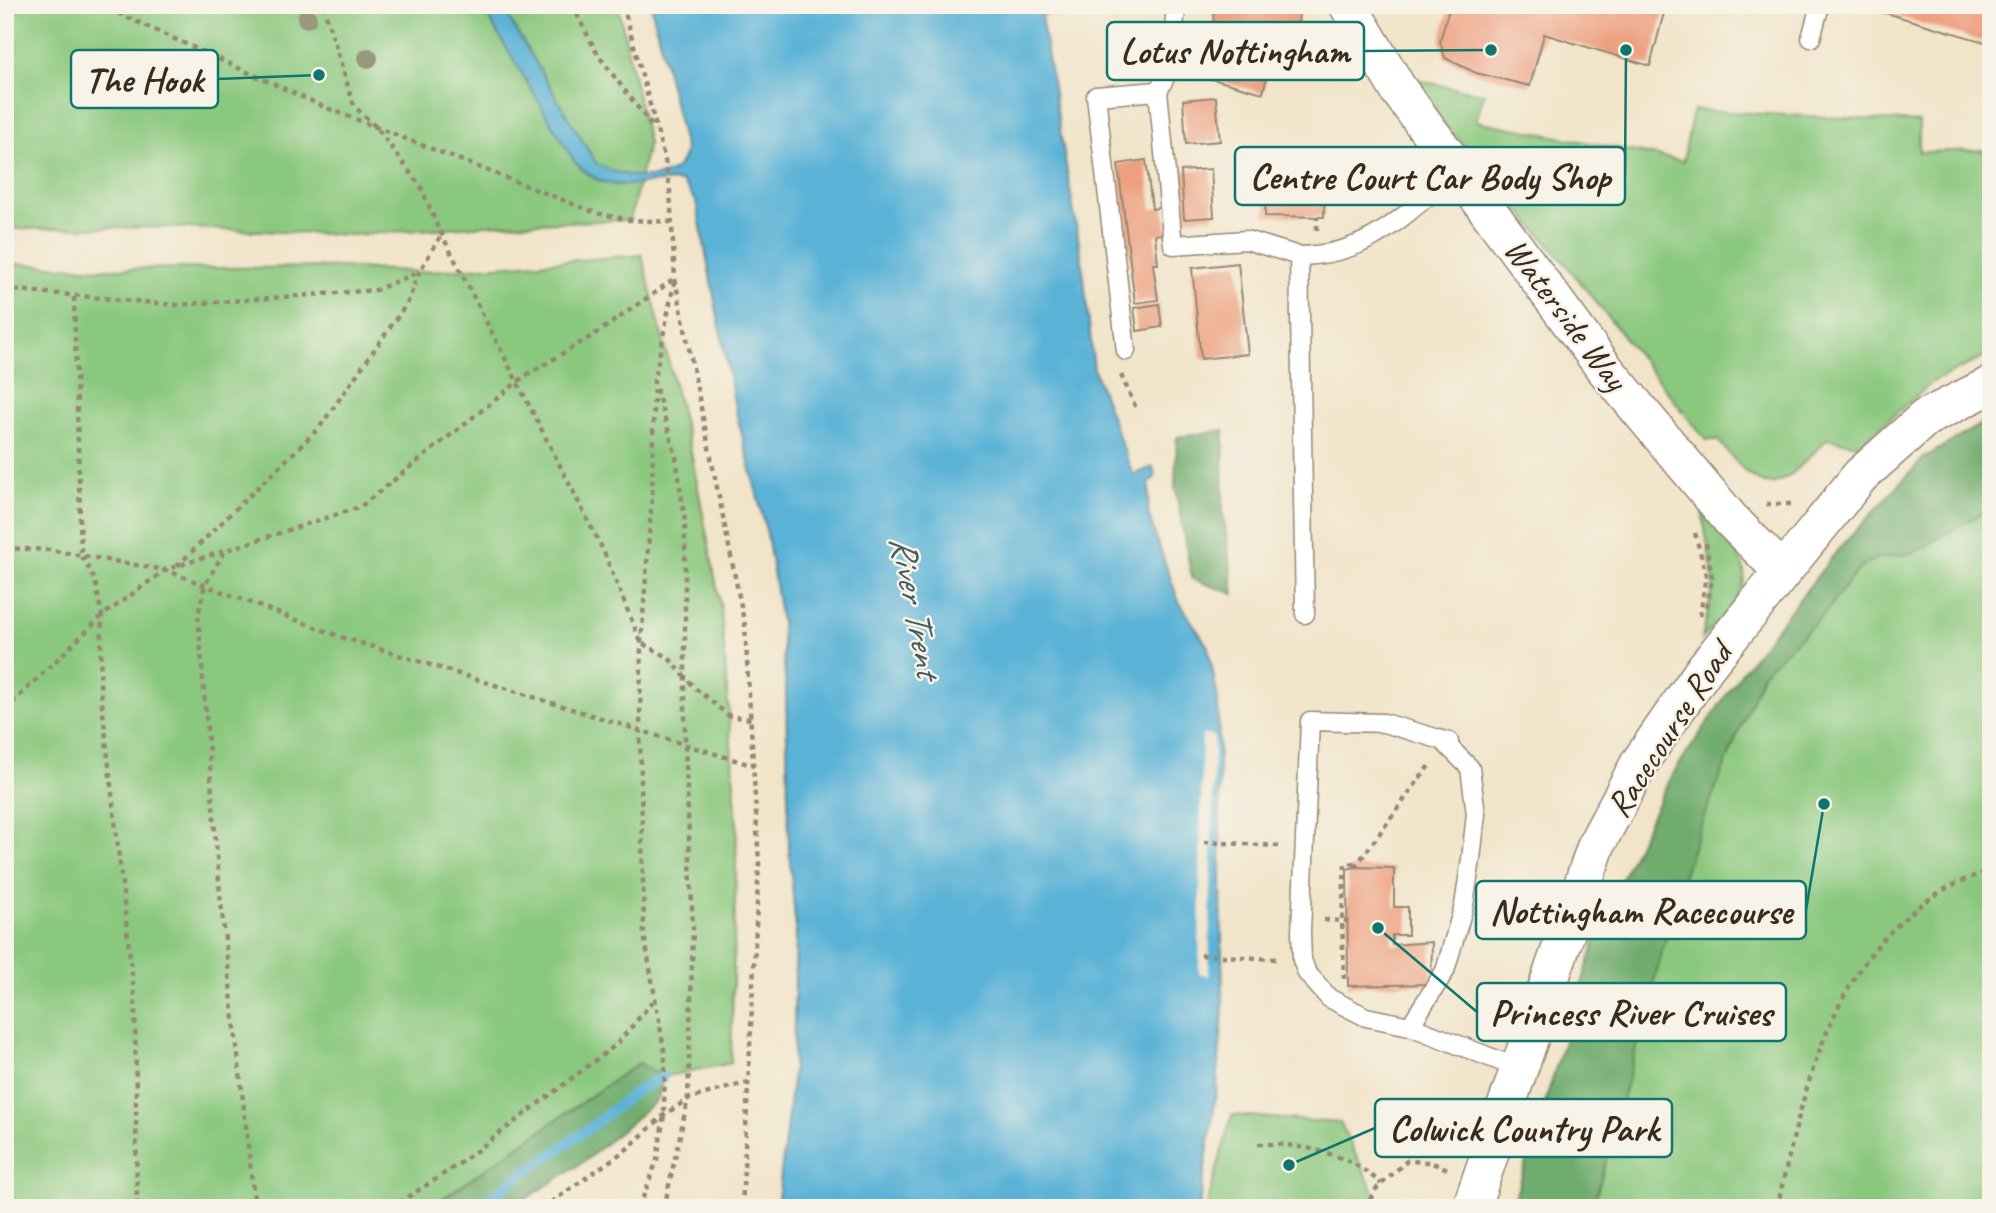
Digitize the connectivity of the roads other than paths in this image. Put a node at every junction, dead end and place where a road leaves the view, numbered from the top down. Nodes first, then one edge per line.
1 (1176, 5) edge
2 (1348, 5) edge
3 (1820, 5) edge
4 (1811, 38) dead end
5 (1158, 91) junction
6 (1457, 172) junction
7 (1298, 256) junction
8 (1126, 351) dead end
9 (1991, 385) edge
10 (1782, 571) junction
11 (1305, 614) dead end
12 (1410, 1026) junction
13 (1520, 1069) junction
14 (1471, 1208) edge

1 - 5 lane
2 - 6 street, Waterside Way
3 - 4 lane
5 - 7 lane
5 - 8 lane
6 - 7 lane
6 - 10 street, Waterside Way
7 - 11 lane
9 - 10 street, Racecourse Road
10 - 13 street, Racecourse Road
12 - 12 lane
12 - 13 lane
13 - 14 street, Racecourse Road

